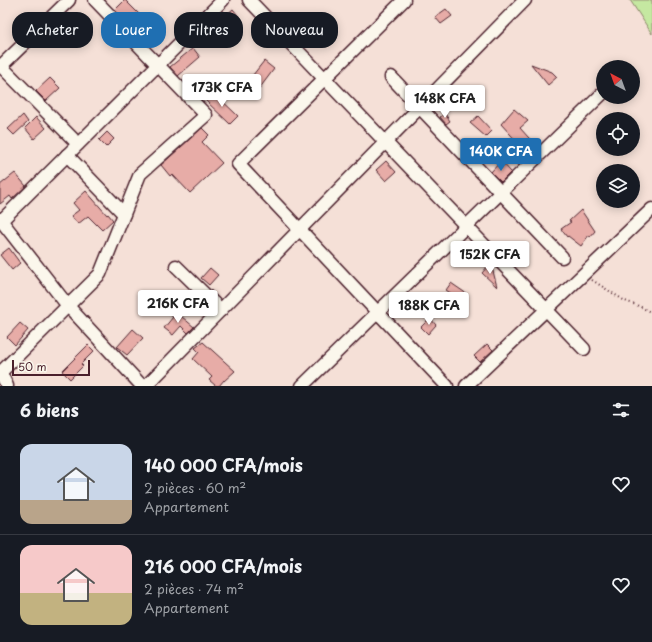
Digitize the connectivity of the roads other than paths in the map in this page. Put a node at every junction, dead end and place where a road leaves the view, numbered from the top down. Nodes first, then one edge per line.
1 (68, 0) edge
2 (95, 0) edge
3 (223, 0) edge
4 (249, 0) edge
5 (525, 0) edge
6 (402, 1) edge
7 (158, 65) junction
8 (0, 66) edge
9 (391, 77) dead end
10 (324, 79) junction
11 (596, 100) edge
12 (420, 107) junction
13 (386, 142) junction
14 (78, 144) junction
15 (67, 155) junction
16 (501, 192) junction
17 (652, 209) edge
18 (124, 214) junction
19 (1, 220) edge
20 (466, 226) junction
21 (300, 229) junction
22 (562, 257) dead end
23 (176, 266) dead end
24 (68, 306) junction
25 (546, 309) junction
26 (221, 310) junction
27 (378, 312) junction
28 (584, 349) dead end
29 (0, 372) edge
30 (7, 386) edge
31 (142, 386) edge
32 (146, 386) edge
33 (302, 386) edge
34 (447, 386) edge
35 (466, 386) edge

1 - 8 street
2 - 7 street
3 - 7 street
4 - 10 street
5 - 12 street
6 - 10 street
7 - 14 street
7 - 18 street
8 - 14 street
9 - 12 street
10 - 13 street
10 - 21 street
11 - 16 street
12 - 13 street
12 - 16 street
13 - 20 street
13 - 21 street
14 - 15 street
15 - 18 street
15 - 19 street
16 - 20 street
16 - 22 street
17 - 25 street
18 - 24 street
19 - 24 street
20 - 25 street
20 - 27 street
21 - 26 street
21 - 27 street
23 - 26 street
24 - 29 street
24 - 31 street
25 - 28 street
25 - 35 street
26 - 32 street
27 - 33 street
27 - 34 street
29 - 30 street

